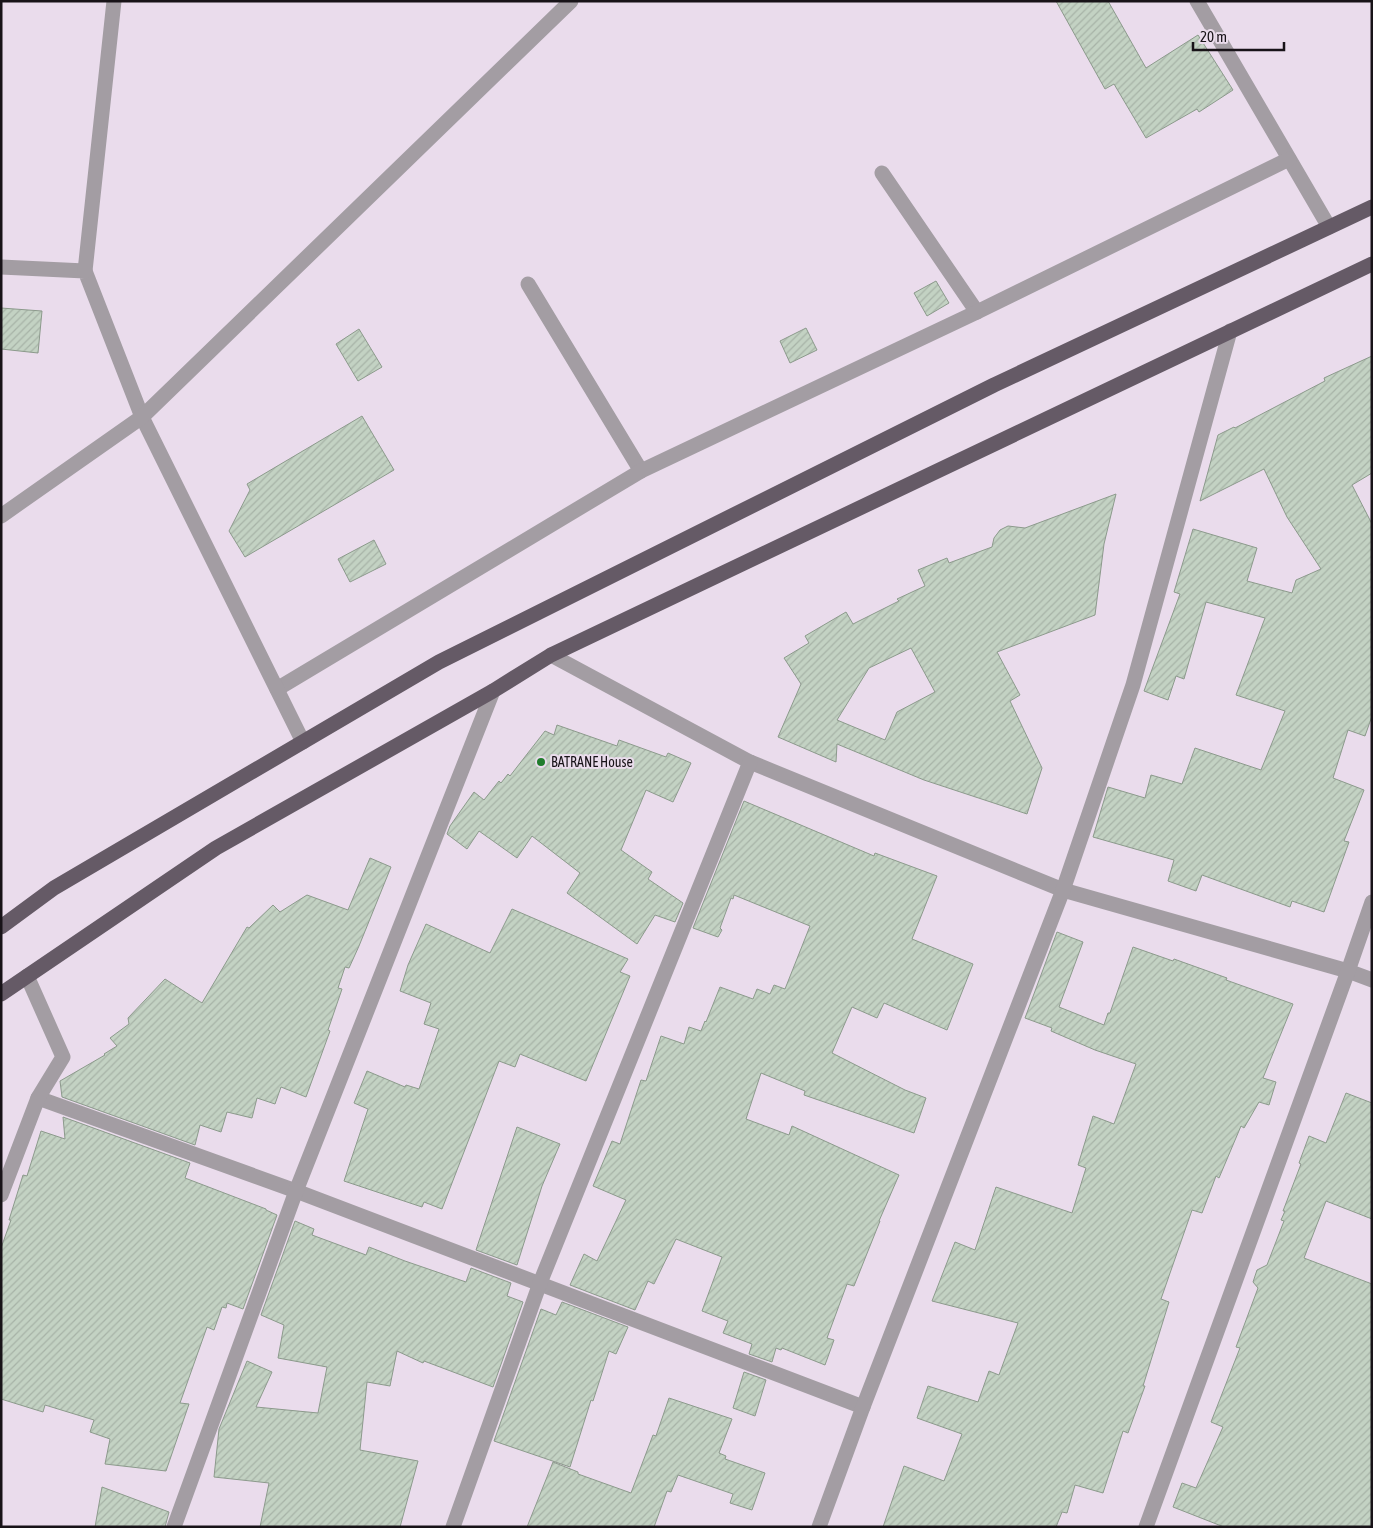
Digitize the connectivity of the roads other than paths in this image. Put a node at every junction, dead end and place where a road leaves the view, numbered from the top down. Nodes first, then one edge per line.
1 (114, 1) edge
2 (571, 1) edge
3 (1197, 1) edge
4 (1290, 159) junction
5 (882, 173) dead end
6 (1372, 207) edge
7 (1329, 227) junction
8 (1372, 264) edge
9 (1, 267) edge
10 (85, 271) junction
11 (528, 284) dead end
12 (976, 312) junction
13 (1230, 331) junction
14 (142, 418) junction
15 (641, 471) junction
16 (1, 516) edge
17 (551, 655) junction
18 (277, 689) junction
19 (493, 691) junction
20 (303, 742) junction
21 (750, 762) junction
22 (1063, 890) junction
23 (1372, 902) edge
24 (1, 927) edge
25 (1348, 971) junction
26 (27, 976) junction
27 (1372, 980) edge
28 (1, 994) edge
29 (38, 1098) junction
30 (296, 1191) junction
31 (1, 1195) edge
32 (540, 1283) junction
33 (863, 1407) junction
34 (174, 1527) edge
35 (453, 1527) edge
36 (820, 1527) edge
37 (1146, 1527) edge

1 - 10 street
2 - 14 street
3 - 4 street
4 - 7 street
4 - 12 street
5 - 12 street
6 - 7 highway
7 - 20 highway
8 - 13 highway
9 - 10 street
10 - 14 street
11 - 15 street
12 - 15 street
13 - 17 highway
13 - 22 street
14 - 16 street
14 - 18 street
15 - 18 street
17 - 19 highway
17 - 21 street
18 - 20 street
19 - 26 highway
19 - 30 street
20 - 24 highway
21 - 22 street
21 - 32 street
22 - 25 street
22 - 33 street
23 - 25 street
25 - 27 street
25 - 37 street
26 - 28 highway
26 - 29 street
29 - 30 street
29 - 31 street
30 - 32 street
30 - 34 street
32 - 33 street
32 - 35 street
33 - 36 street

